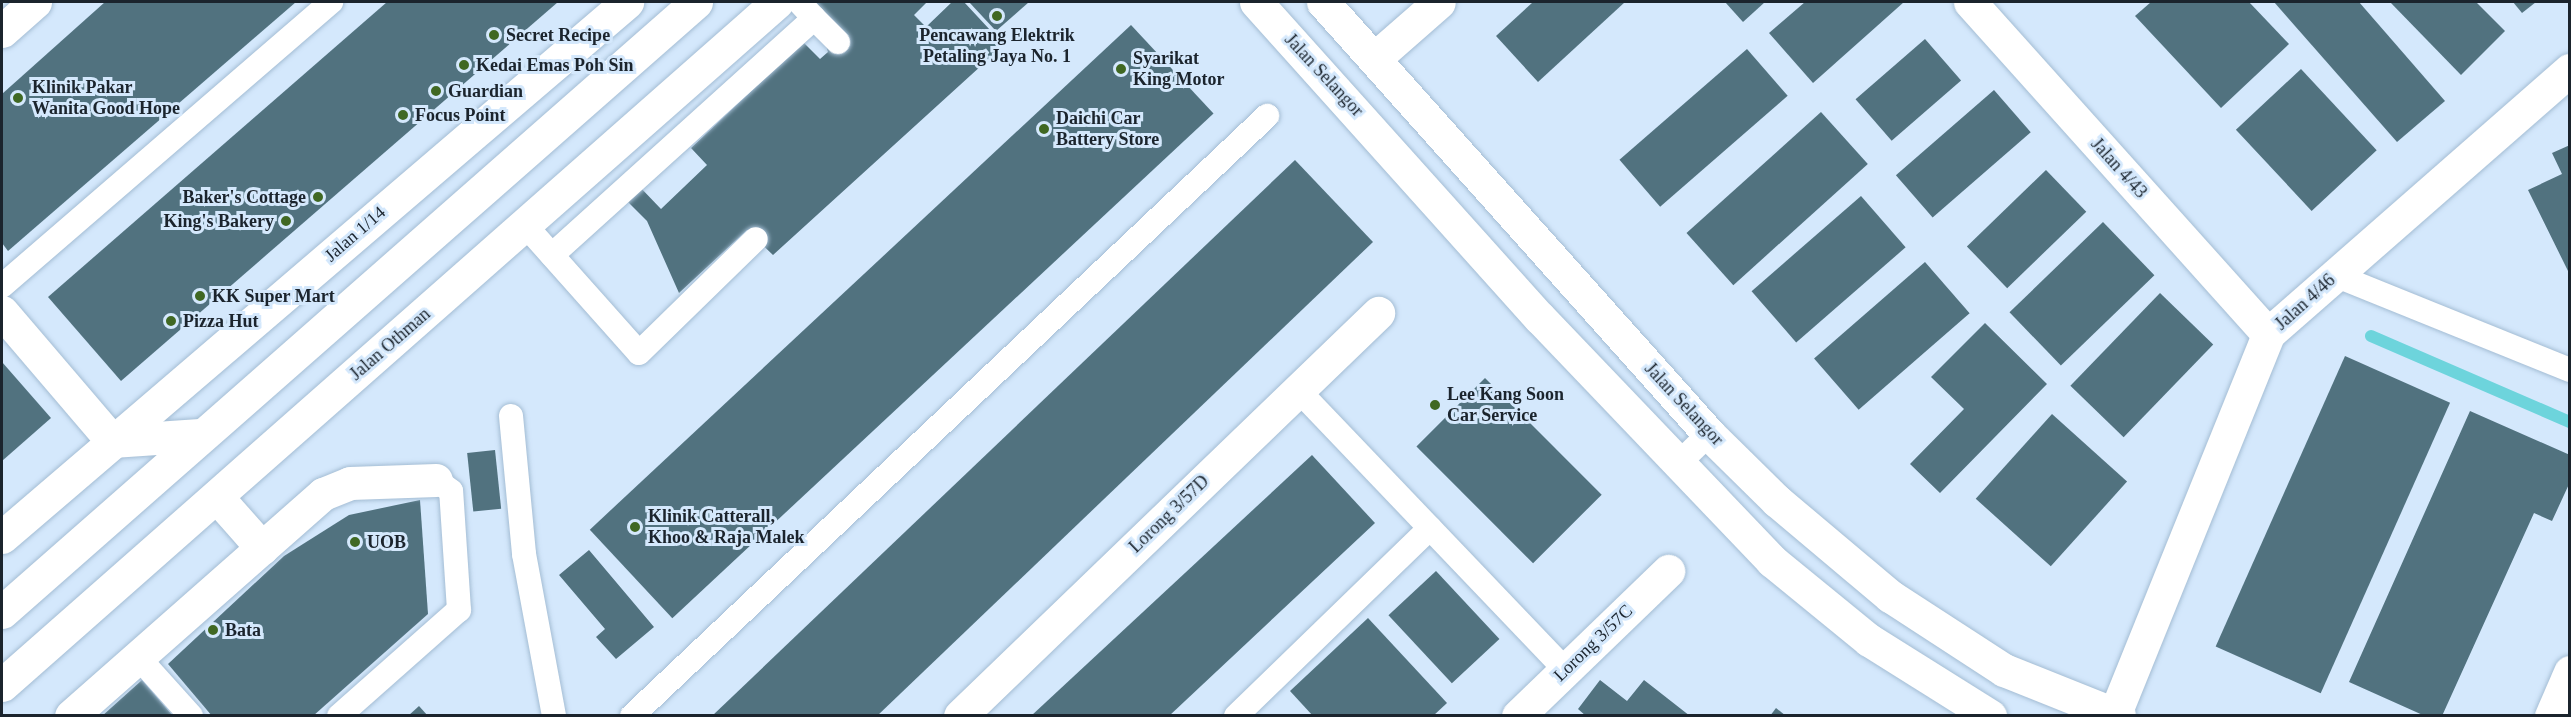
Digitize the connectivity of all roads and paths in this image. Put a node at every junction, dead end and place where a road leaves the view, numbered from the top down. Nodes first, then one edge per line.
1 (35, 2) edge
2 (331, 2) edge
3 (627, 2) edge
4 (696, 2) edge
5 (777, 2) edge
6 (1256, 2) edge
7 (1323, 2) edge
8 (1440, 2) edge
9 (1970, 2) edge
10 (806, 10) edge
11 (2, 30) edge
12 (838, 42) dead end
13 (1374, 59) junction
14 (2570, 70) edge
15 (1267, 116) dead end
16 (525, 225) junction
17 (756, 239) dead end
18 (552, 255) junction
19 (2335, 275) junction
20 (2, 286) edge
21 (2, 312) edge
22 (1378, 313) dead end
23 (2268, 334) junction
24 (2570, 370) edge
25 (1298, 390) junction
26 (511, 416) dead end
27 (1709, 434) junction
28 (200, 435) junction
29 (112, 441) junction
30 (1678, 464) junction
31 (436, 480) joint
32 (217, 497) junction
33 (1430, 528) junction
34 (2, 537) edge
35 (262, 548) junction
36 (1668, 571) dead end
37 (2, 612) edge
38 (137, 656) junction
39 (1566, 670) junction
40 (2570, 672) edge
41 (2, 685) edge
42 (2116, 715) edge
43 (71, 716) edge
44 (191, 716) edge
45 (339, 716) edge
46 (554, 716) edge
47 (632, 716) edge
48 (960, 716) edge
49 (1236, 716) edge
50 (1518, 716) edge
51 (1990, 716) edge
52 (2551, 716) edge

1 - 11 main road
2 - 20 lane
3 - 29 main road, Jalan 1/14
4 - 28 main road
5 - 16 main road, Jalan Othman
6 - 30 main road, Jalan Selangor
7 - 13 main road, Jalan Selangor
8 - 13 main road
9 - 23 main road, Jalan 4/43
10 - 12 lane
10 - 18 lane
13 - 27 main road, Jalan Selangor
14 - 19 main road, Jalan 4/46
15 - 47 lane
16 - 18 lane
16 - 32 main road, Jalan Othman
17 - 18 lane
19 - 23 main road, Jalan 4/46
19 - 24 lane
21 - 29 main road
22 - 25 main road, Lorong 3/57D
23 - 42 main road, Jalan 4/46
25 - 33 lane
25 - 48 main road, Lorong 3/57D
26 - 46 lane
27 - 30 lane
27 - 42 main road, Jalan Selangor
28 - 29 main road
28 - 37 main road
29 - 34 main road, Jalan 1/14
30 - 51 main road, Jalan Selangor
31 - 35 main road
31 - 45 lane
32 - 35 main road
32 - 41 main road, Jalan Othman
33 - 39 lane
33 - 49 lane
35 - 38 main road
36 - 39 main road, Lorong 3/57C
38 - 43 main road
38 - 44 lane
39 - 50 main road, Lorong 3/57C
40 - 52 main road

